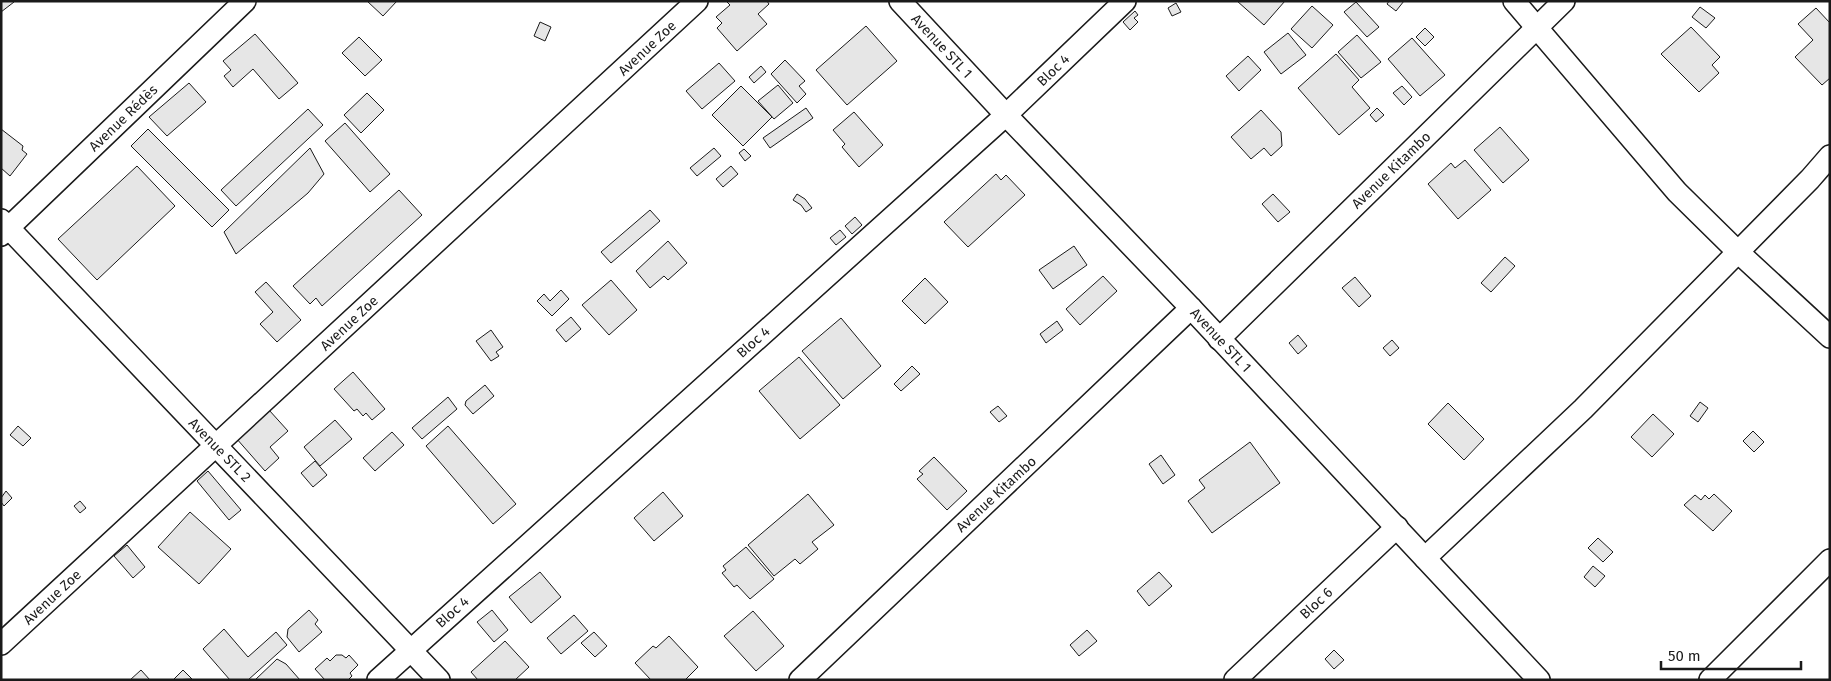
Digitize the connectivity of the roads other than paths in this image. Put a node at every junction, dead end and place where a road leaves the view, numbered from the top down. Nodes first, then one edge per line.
1 (245, 1) edge
2 (697, 1) edge
3 (900, 1) edge
4 (1125, 1) edge
5 (1514, 1) edge
6 (1564, 1) edge
7 (1536, 28) junction
8 (1006, 115) junction
9 (1830, 156) edge
10 (4, 228) edge
11 (1738, 252) junction
12 (1191, 308) junction
13 (1830, 337) edge
14 (1219, 339) junction
15 (216, 447) junction
16 (1397, 527) junction
17 (1425, 558) junction
18 (1830, 560) edge
19 (1, 644) edge
20 (410, 650) junction
21 (378, 680) edge
22 (439, 680) edge
23 (800, 680) edge
24 (1234, 680) edge
25 (1539, 680) edge
26 (1710, 680) edge

1 - 10 street, Avenue Rédès
2 - 15 street, Avenue Zoe
3 - 8 street, Avenue STL 1
4 - 8 street, Bloc 4
5 - 7 street
6 - 7 street, Avenue Kitambo
7 - 11 street
7 - 14 street, Avenue Kitambo
8 - 12 street, Avenue STL 1
8 - 20 street, Bloc 4
9 - 11 street
10 - 15 street, Avenue STL 2
11 - 13 street
11 - 17 street
12 - 14 street, Avenue STL 1
12 - 23 street, Avenue Kitambo
14 - 16 street, Avenue STL 1
15 - 19 street, Avenue Zoe
15 - 20 street, Avenue STL 2
16 - 17 street, Avenue STL 1
16 - 24 street, Bloc 6
17 - 25 street, Avenue STL 1
18 - 26 street
20 - 21 street, Bloc 4
20 - 22 street, Avenue STL 2

